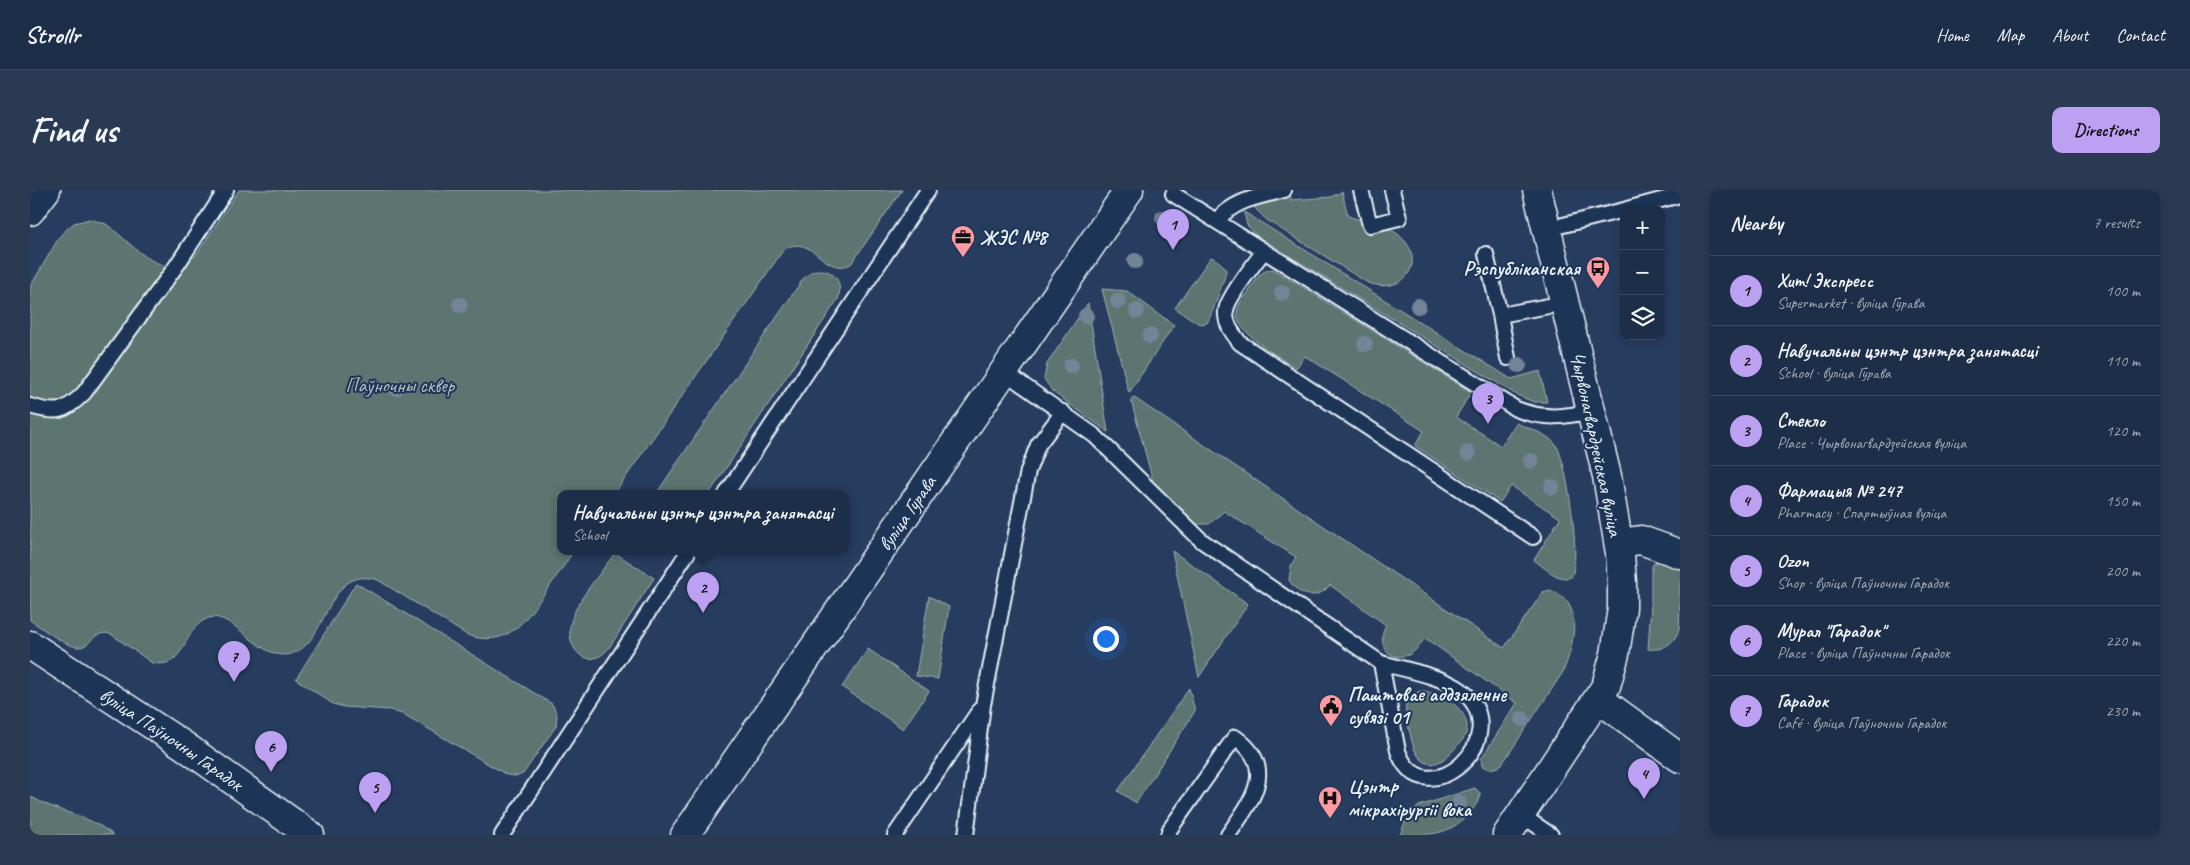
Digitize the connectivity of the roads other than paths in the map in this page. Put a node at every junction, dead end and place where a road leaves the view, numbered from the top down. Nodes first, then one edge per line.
1 (46, 190) edge
2 (226, 190) edge
3 (928, 190) edge
4 (1129, 190) edge
5 (1284, 190) edge
6 (1361, 190) edge
7 (1392, 190) edge
8 (1537, 190) edge
9 (1174, 194) dead end
10 (1680, 195) edge
11 (1643, 205) edge
12 (30, 211) edge
13 (1620, 211) edge
14 (1216, 221) junction
15 (1547, 229) junction
16 (1264, 251) junction
17 (1486, 254) dead end
18 (1565, 303) junction
19 (1500, 315) junction
20 (1508, 358) dead end
21 (1004, 371) junction
22 (30, 406) edge
23 (1593, 411) junction
24 (1063, 412) junction
25 (729, 490) edge
26 (1533, 537) dead end
27 (1619, 543) junction
28 (1680, 554) edge
29 (686, 555) edge
30 (30, 645) edge
31 (1381, 663) junction
32 (1599, 699) junction
33 (983, 705) junction
34 (1680, 758) edge
35 (1514, 825) edge
36 (310, 835) edge
37 (502, 835) edge
38 (685, 835) edge
39 (895, 835) edge
40 (966, 835) edge
41 (1168, 835) edge
42 (1228, 835) edge
43 (1551, 835) edge

1 - 12 street
2 - 22 lane
3 - 25 lane
4 - 21 street, вуліца Гурава
5 - 14 lane
6 - 7 lane
8 - 15 street, Чырвонагвардзейская вуліца
9 - 14 lane
10 - 11 lane
13 - 15 lane
14 - 16 lane
15 - 18 street, Чырвонагвардзейская вуліца
16 - 23 lane
16 - 26 lane
17 - 19 lane
18 - 19 lane
18 - 23 street, Чырвонагвардзейская вуліца
19 - 20 lane
21 - 24 lane
21 - 38 street, вуліца Гурава
23 - 27 street, Чырвонагвардзейская вуліца
24 - 31 lane
24 - 33 lane
27 - 28 street
27 - 32 street, Чырвонагвардзейская вуліца
29 - 37 lane
30 - 36 street, вуліца Паўночны Гарадок
31 - 31 lane
32 - 34 street
32 - 35 street, Чырвонагвардзейская вуліца
33 - 39 lane
33 - 40 lane
35 - 43 lane
41 - 42 lane

